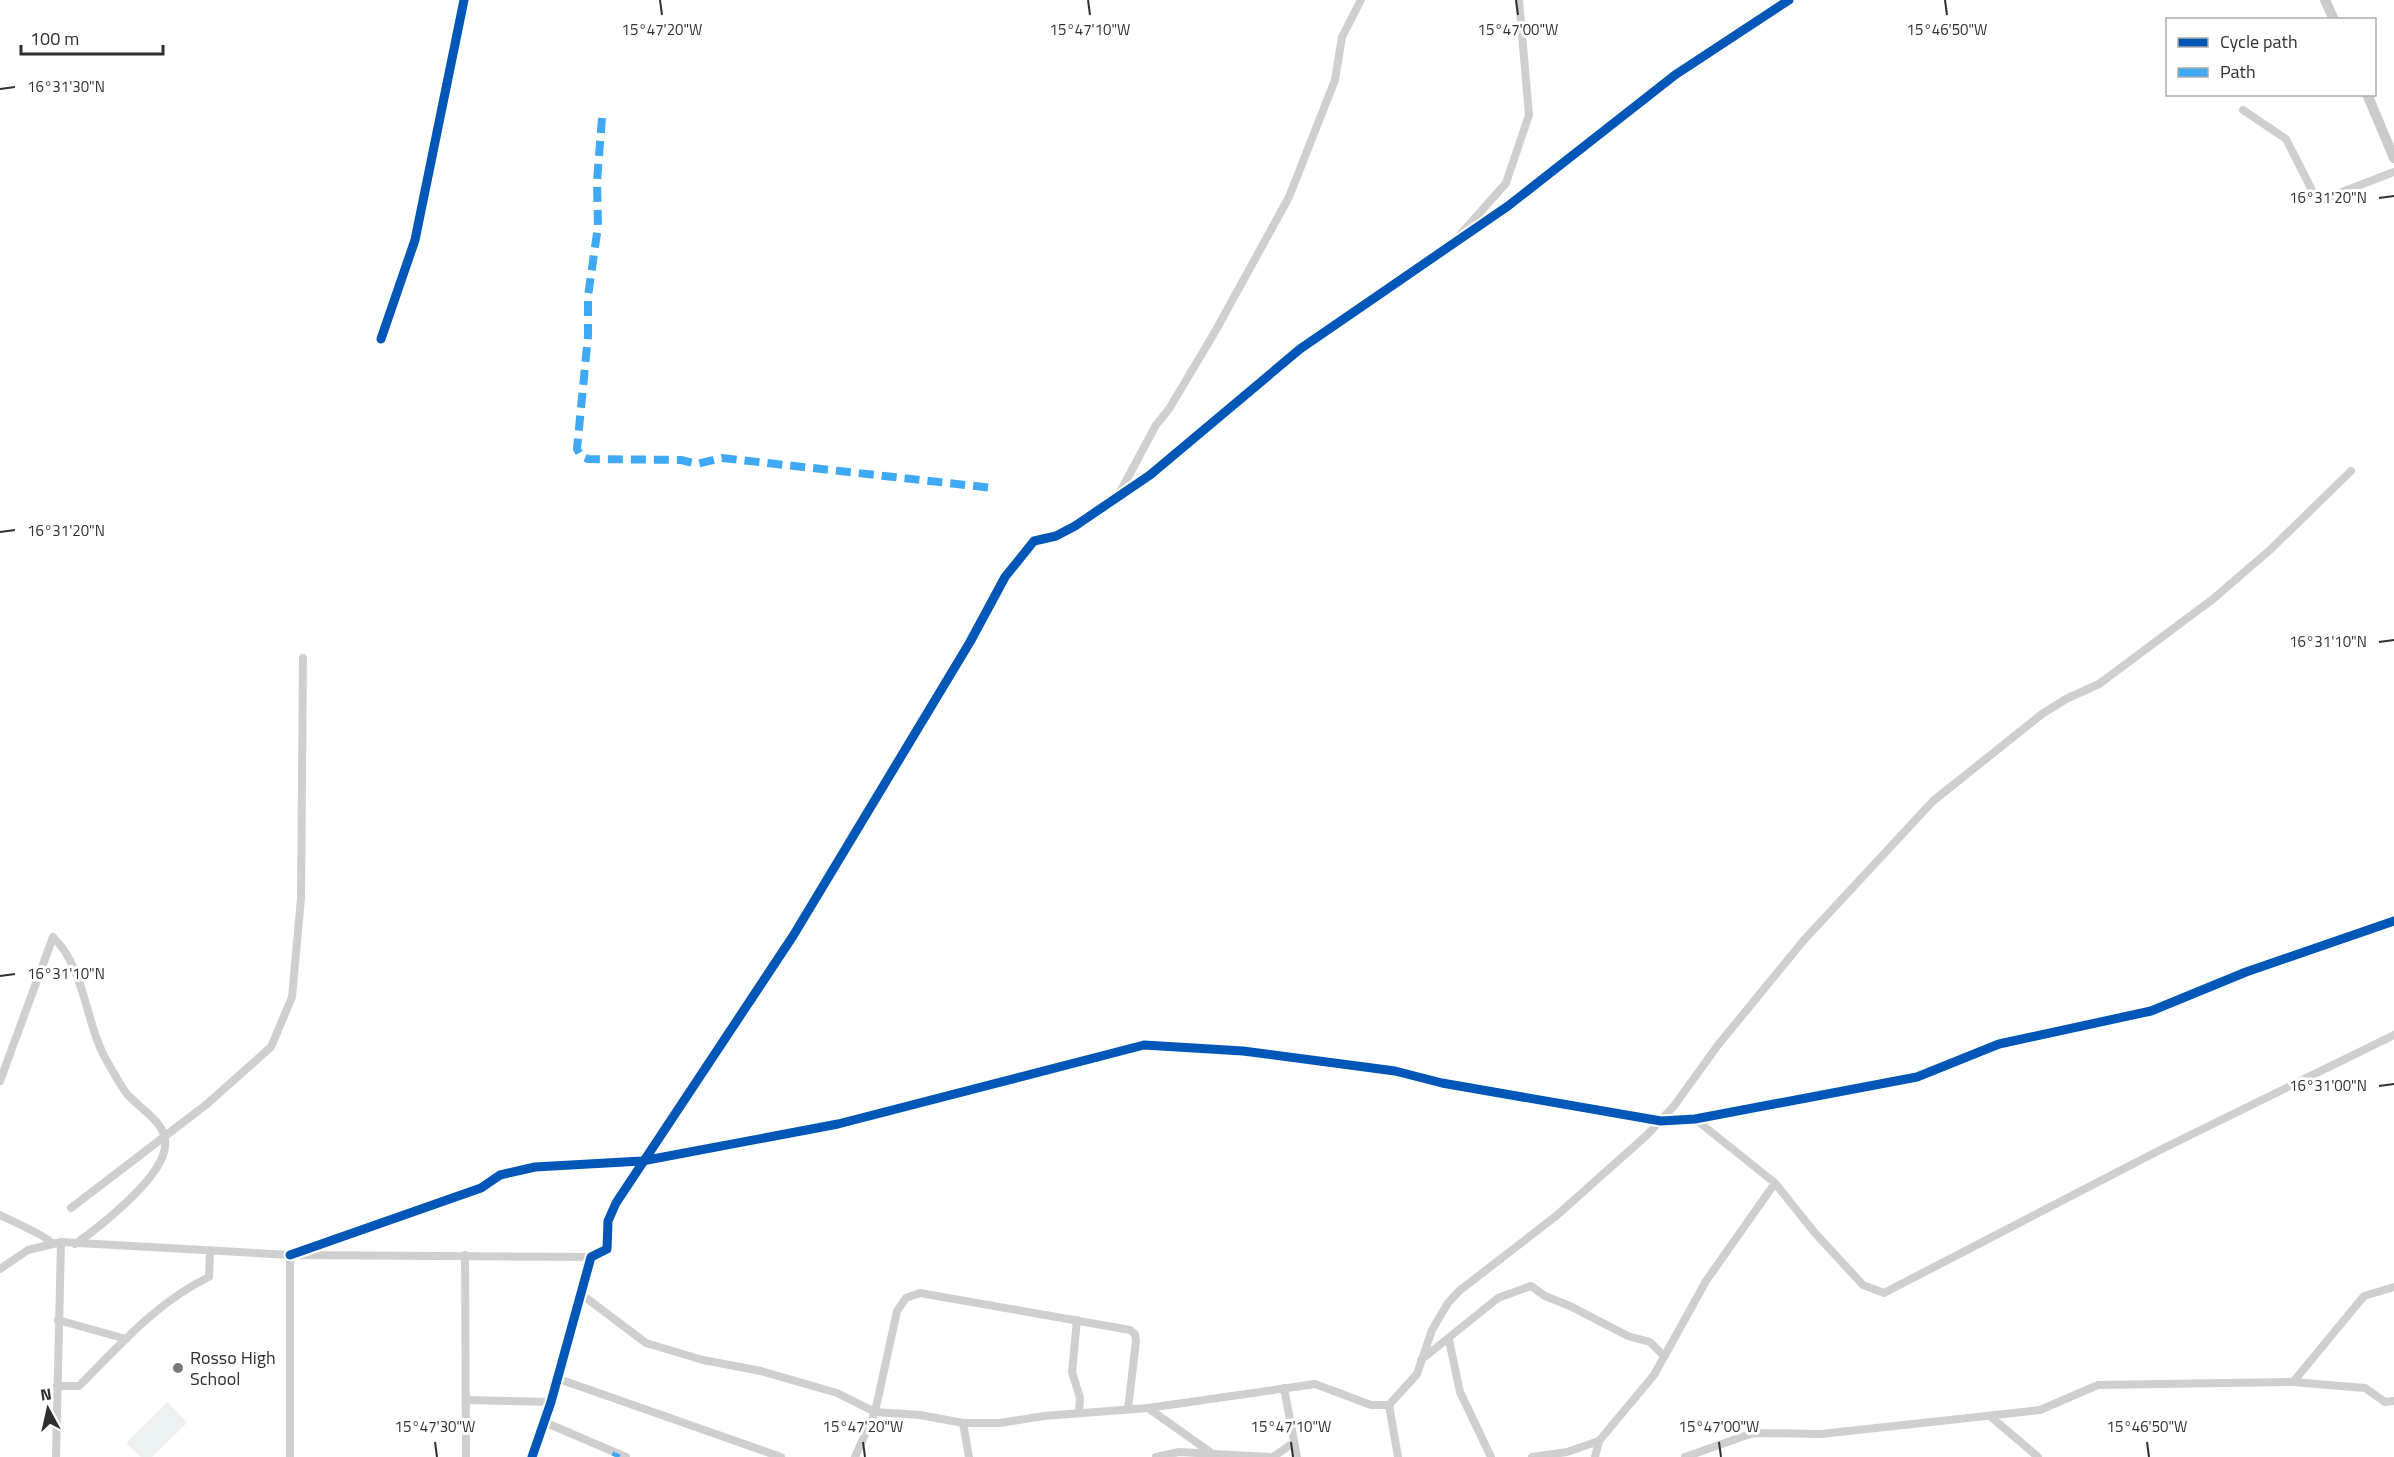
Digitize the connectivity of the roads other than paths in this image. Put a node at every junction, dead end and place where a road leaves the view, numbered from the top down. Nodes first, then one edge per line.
1 (1361, 0) edge
2 (1519, 0) edge
3 (1789, 0) edge
4 (2325, 0) edge
5 (2333, 18) edge
6 (2368, 96) edge
7 (2243, 110) dead end
8 (2394, 158) edge
9 (2394, 172) edge
10 (1450, 246) junction
11 (2351, 471) dead end
12 (1119, 494) junction
13 (303, 658) dead end
14 (2394, 921) edge
15 (2394, 1035) edge
16 (0, 1081) edge
17 (1695, 1119) junction
18 (1661, 1121) junction
19 (166, 1136) junction
20 (642, 1161) junction
21 (1775, 1183) junction
22 (71, 1208) dead end
23 (0, 1215) edge
24 (61, 1242) junction
25 (52, 1243) junction
26 (75, 1244) junction
27 (210, 1252) junction
28 (291, 1255) junction
29 (465, 1255) junction
30 (591, 1257) junction
31 (0, 1269) edge
32 (2394, 1287) edge
33 (581, 1294) junction
34 (58, 1320) junction
35 (1077, 1320) junction
36 (126, 1339) junction
37 (1449, 1340) junction
38 (1664, 1356) junction
39 (1420, 1361) junction
40 (556, 1378) junction
41 (2293, 1382) junction
42 (57, 1386) junction
43 (1284, 1388) junction
44 (466, 1400) junction
45 (2394, 1401) edge
46 (551, 1402) junction
47 (1389, 1405) junction
48 (1148, 1408) junction
49 (1128, 1409) junction
50 (875, 1412) junction
51 (1079, 1413) junction
52 (1990, 1416) junction
53 (544, 1422) junction
54 (963, 1423) junction
55 (1599, 1441) junction
56 (1293, 1443) junction
57 (1210, 1452) junction
58 (616, 1455) edge
59 (56, 1457) edge
60 (290, 1457) edge
61 (466, 1457) edge
62 (532, 1457) edge
63 (626, 1457) edge
64 (781, 1457) edge
65 (855, 1457) edge
66 (969, 1457) edge
67 (1156, 1457) edge
68 (1271, 1457) edge
69 (1297, 1457) edge
70 (1398, 1457) edge
71 (1491, 1457) edge
72 (1532, 1457) edge
73 (1595, 1457) edge
74 (1686, 1457) edge
75 (2037, 1457) edge

1 - 12 street
2 - 10 street
3 - 10 street
4 - 5 street
6 - 8 street
7 - 9 street
10 - 12 street
11 - 18 street
12 - 20 street
13 - 19 street
14 - 17 street
15 - 21 street
16 - 19 street
17 - 18 street
17 - 21 street
18 - 20 street
18 - 39 street
19 - 22 street
19 - 26 street
20 - 28 street
20 - 30 street
21 - 38 street
23 - 25 street
24 - 25 street
24 - 26 street
24 - 34 street
25 - 31 street
26 - 27 street
27 - 28 street
27 - 36 street
28 - 29 street
28 - 60 street
29 - 30 street
29 - 44 street
30 - 33 street
32 - 41 street
33 - 40 street
33 - 50 street
34 - 36 street
34 - 42 street
35 - 49 street
35 - 50 street
35 - 51 street
36 - 42 street
37 - 38 street
37 - 39 street
37 - 71 street
38 - 55 street
39 - 47 street
40 - 46 street
40 - 64 street
41 - 45 street
41 - 52 street
42 - 59 street
43 - 47 street
43 - 48 street
43 - 56 street
44 - 46 street
44 - 61 street
46 - 53 street
47 - 70 street
48 - 49 street
48 - 57 street
49 - 51 street
50 - 54 street
50 - 65 street
51 - 54 street
52 - 74 street
52 - 75 street
53 - 58 street
53 - 62 street
54 - 66 street
55 - 72 street
55 - 73 street
56 - 68 street
56 - 69 street
57 - 67 street
57 - 68 street
58 - 63 street

